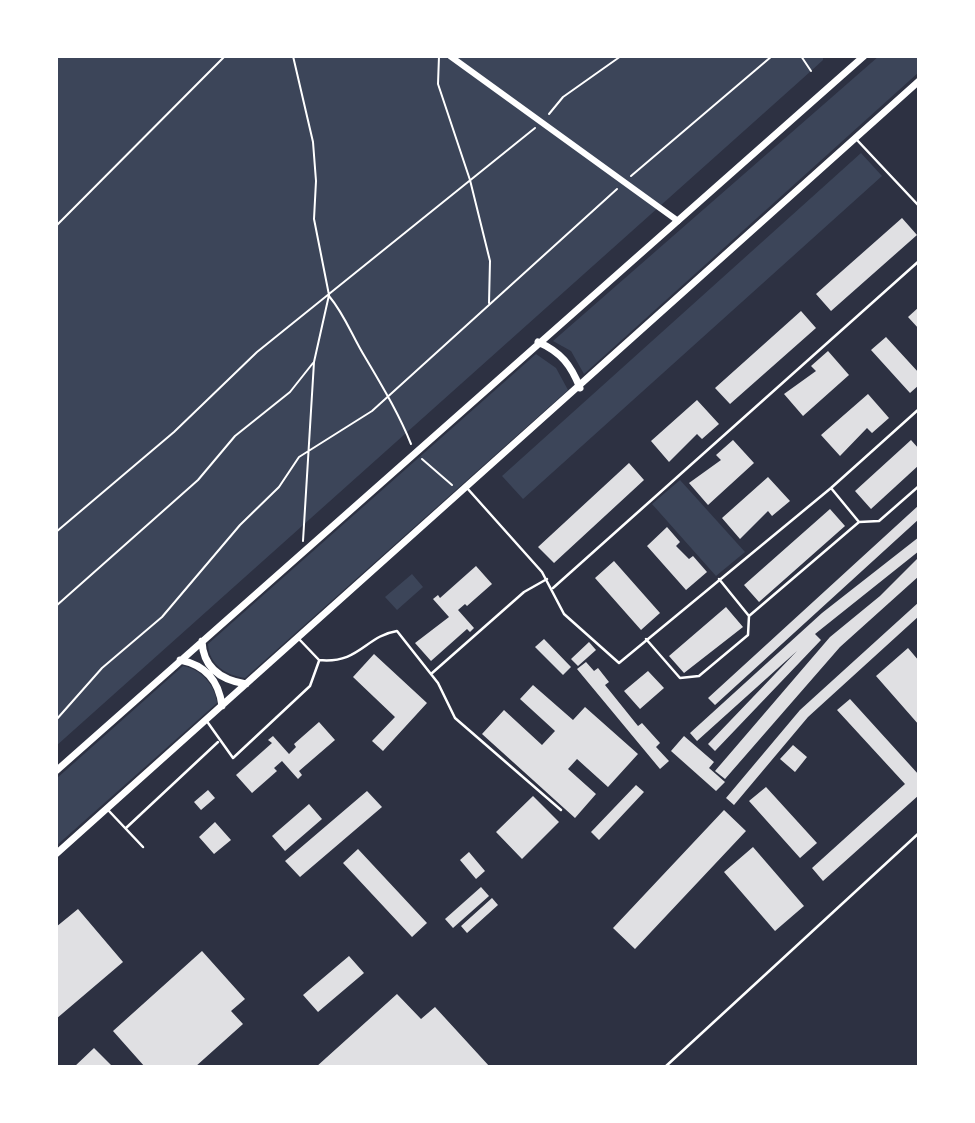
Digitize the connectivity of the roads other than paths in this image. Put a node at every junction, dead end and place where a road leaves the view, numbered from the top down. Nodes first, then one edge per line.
1 (450, 56) edge
2 (864, 56) edge
3 (919, 82) edge
4 (857, 140) junction
5 (919, 206) edge
6 (678, 221) junction
7 (919, 261) edge
8 (538, 342) junction
9 (580, 388) junction
10 (919, 409) edge
11 (919, 486) edge
12 (831, 488) junction
13 (465, 490) junction
14 (859, 522) junction
15 (547, 579) junction
16 (719, 579) junction
17 (553, 588) junction
18 (750, 617) junction
19 (298, 638) junction
20 (646, 639) junction
21 (202, 641) junction
22 (180, 660) junction
23 (319, 660) junction
24 (431, 674) junction
25 (246, 684) junction
26 (222, 706) junction
27 (206, 720) junction
28 (219, 741) junction
29 (56, 771) edge
30 (107, 808) junction
31 (561, 810) dead end
32 (126, 828) junction
33 (919, 833) edge
34 (143, 847) dead end
35 (56, 854) edge
36 (665, 1067) edge

1 - 6 street
2 - 6 main road
3 - 4 main road
4 - 5 lane
4 - 9 main road
6 - 8 main road
7 - 17 lane
8 - 9 main road
8 - 21 main road
9 - 13 main road
10 - 12 lane
11 - 14 lane
12 - 14 lane
12 - 16 lane
13 - 15 lane
13 - 19 main road
14 - 18 lane
15 - 17 lane
15 - 24 lane
16 - 18 lane
16 - 20 lane
17 - 20 lane
18 - 20 lane
19 - 23 lane
19 - 25 main road
21 - 22 main road
21 - 25 main road
22 - 26 main road
22 - 29 main road
23 - 24 lane
23 - 28 lane
24 - 31 lane
25 - 26 main road
26 - 27 main road
27 - 28 lane
27 - 30 main road
28 - 32 lane
30 - 32 lane
30 - 35 main road
32 - 34 lane
33 - 36 lane

